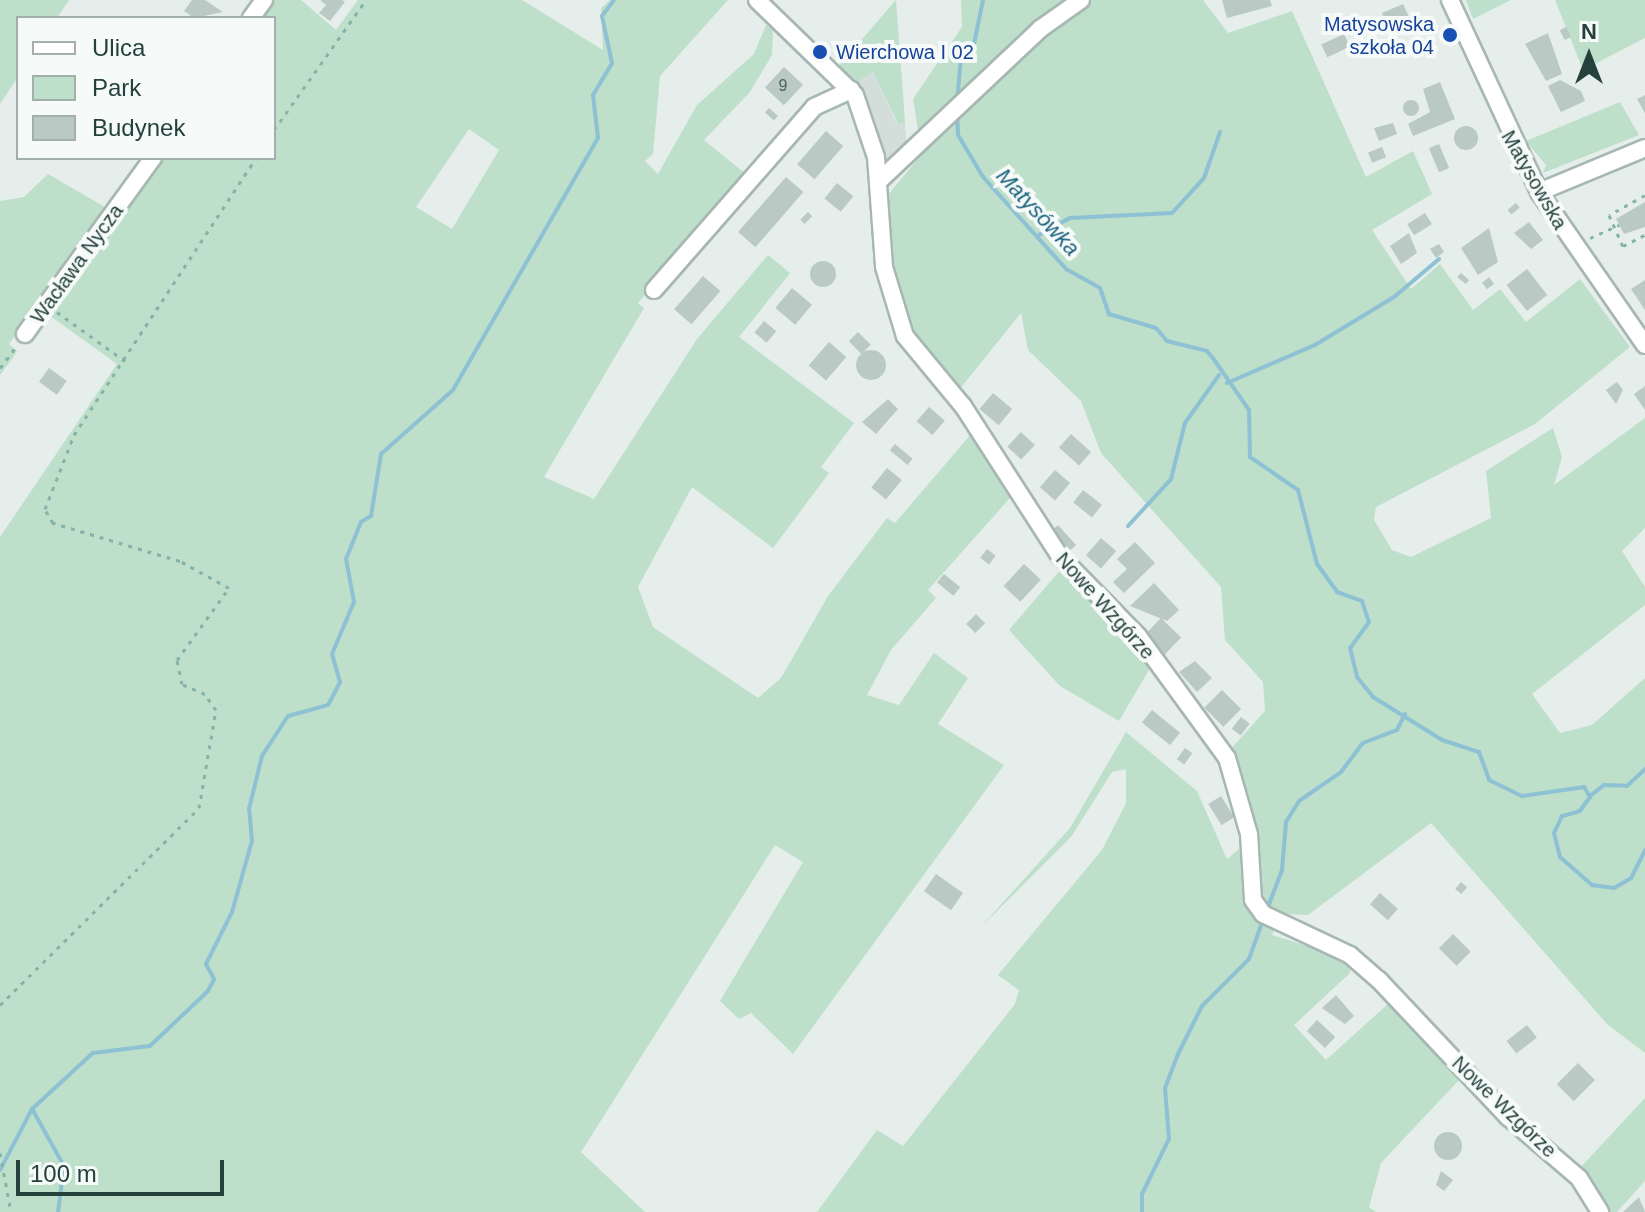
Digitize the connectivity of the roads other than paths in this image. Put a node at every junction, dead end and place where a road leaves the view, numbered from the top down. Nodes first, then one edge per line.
1 (757, 0) edge
2 (1081, 0) edge
3 (1450, 0) edge
4 (851, 90) junction
5 (1645, 148) edge
6 (152, 160) edge
7 (880, 180) junction
8 (1539, 192) junction
9 (654, 290) dead end
10 (25, 334) road end
11 (1645, 345) edge
12 (1600, 1212) edge

1 - 4 street
2 - 7 street
3 - 8 street, Matysowska
4 - 7 street, Nowe Wzgórze
4 - 9 street
5 - 8 street
6 - 10 street, Wacława Nycza
7 - 12 street, Nowe Wzgórze
8 - 11 street, Matysowska

